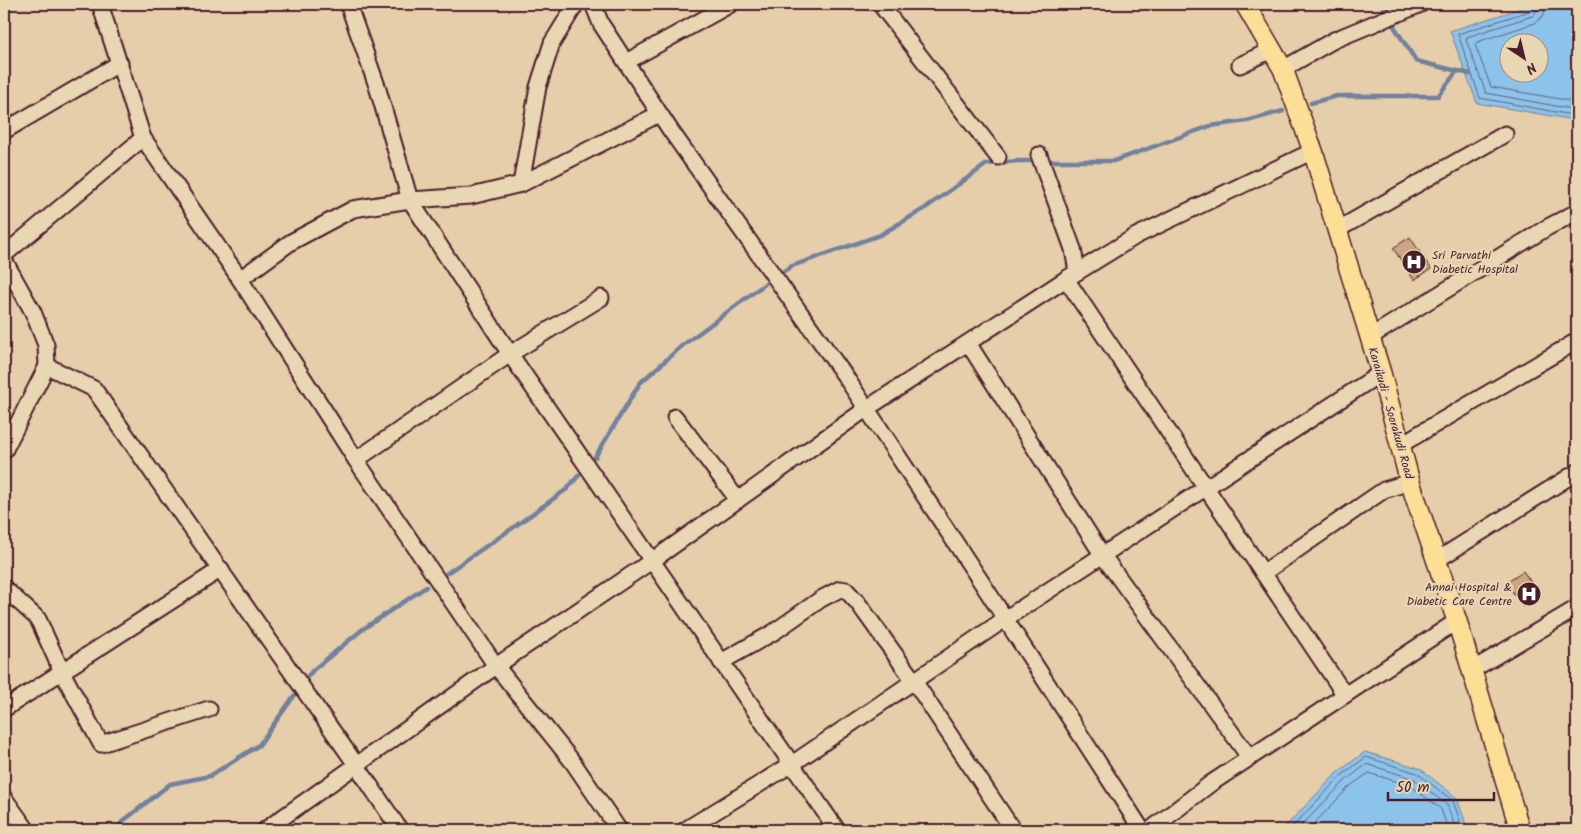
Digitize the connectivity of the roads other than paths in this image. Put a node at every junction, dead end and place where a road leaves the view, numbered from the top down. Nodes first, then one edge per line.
1 (100, 4) edge
2 (348, 4) edge
3 (576, 4) edge
4 (593, 4) edge
5 (731, 4) edge
6 (880, 4) edge
7 (1245, 4) edge
8 (1421, 4) edge
9 (626, 62) junction
10 (1279, 62) junction
11 (120, 63) junction
12 (1240, 65) dead end
13 (660, 114) junction
14 (4, 131) edge
15 (1505, 134) dead end
16 (144, 138) junction
17 (1313, 151) junction
18 (1040, 155) dead end
19 (998, 157) dead end
20 (521, 184) junction
21 (410, 200) junction
22 (1577, 212) edge
23 (1337, 230) junction
24 (4, 255) edge
25 (4, 260) edge
26 (1071, 276) junction
27 (240, 279) junction
28 (600, 298) dead end
29 (1370, 337) junction
30 (1577, 341) edge
31 (968, 343) junction
32 (510, 354) junction
33 (47, 366) junction
34 (1381, 373) junction
35 (866, 409) junction
36 (675, 417) dead end
37 (1400, 445) junction
38 (4, 451) edge
39 (356, 460) junction
40 (1577, 472) edge
41 (1410, 482) junction
42 (1206, 487) junction
43 (738, 500) junction
44 (1103, 556) junction
45 (653, 560) junction
46 (1437, 560) junction
47 (220, 569) junction
48 (1263, 573) junction
49 (4, 588) edge
50 (1577, 608) edge
51 (1005, 619) junction
52 (1457, 621) junction
53 (721, 662) junction
54 (496, 666) junction
55 (1472, 670) junction
56 (62, 672) junction
57 (914, 681) junction
58 (1345, 695) junction
59 (4, 709) edge
60 (209, 709) dead end
61 (1250, 758) junction
62 (792, 764) junction
63 (357, 766) junction
64 (4, 798) edge
65 (27, 830) edge
66 (265, 830) edge
67 (400, 830) edge
68 (619, 830) edge
69 (685, 830) edge
70 (837, 830) edge
71 (1013, 830) edge
72 (1142, 830) edge
73 (1150, 830) edge
74 (1520, 830) edge

1 - 11 street
2 - 21 street
3 - 20 street
4 - 9 street
5 - 9 street
6 - 19 street
7 - 10 main road, Karaikudi - Soorakudi Road
8 - 10 street
9 - 13 street
10 - 12 street
10 - 17 main road, Karaikudi - Soorakudi Road
11 - 14 street
11 - 16 street
13 - 20 street
13 - 35 street
15 - 23 street
16 - 24 street
16 - 27 street
17 - 23 main road, Karaikudi - Soorakudi Road
17 - 26 street
18 - 26 street
20 - 21 street
21 - 27 street
21 - 32 street
22 - 29 street
23 - 29 main road, Karaikudi - Soorakudi Road
25 - 33 street
26 - 31 street
26 - 42 street
27 - 39 street
28 - 32 street
29 - 34 main road, Karaikudi - Soorakudi Road
30 - 37 street
31 - 35 street
31 - 44 street
32 - 39 street
32 - 45 street
33 - 38 street
33 - 47 street
34 - 37 main road, Karaikudi - Soorakudi Road
34 - 42 street
35 - 43 street
35 - 51 street
36 - 43 street
37 - 41 main road, Karaikudi - Soorakudi Road
39 - 54 street
40 - 46 street
41 - 46 main road, Karaikudi - Soorakudi Road
41 - 48 street
42 - 44 street
42 - 48 street
43 - 45 street
44 - 51 street
44 - 61 street
45 - 53 street
45 - 54 street
46 - 52 main road, Karaikudi - Soorakudi Road
47 - 56 street
47 - 63 street
48 - 58 street
49 - 56 street
50 - 55 street
51 - 57 street
51 - 72 street
52 - 55 main road, Karaikudi - Soorakudi Road
52 - 58 street
53 - 57 street
53 - 62 street
54 - 63 street
54 - 68 street
55 - 74 main road, Karaikudi - Soorakudi Road
56 - 59 street
56 - 60 street
57 - 62 street
57 - 71 street
58 - 61 street
61 - 73 street
62 - 69 street
62 - 70 street
63 - 66 street
63 - 67 street
64 - 65 street

